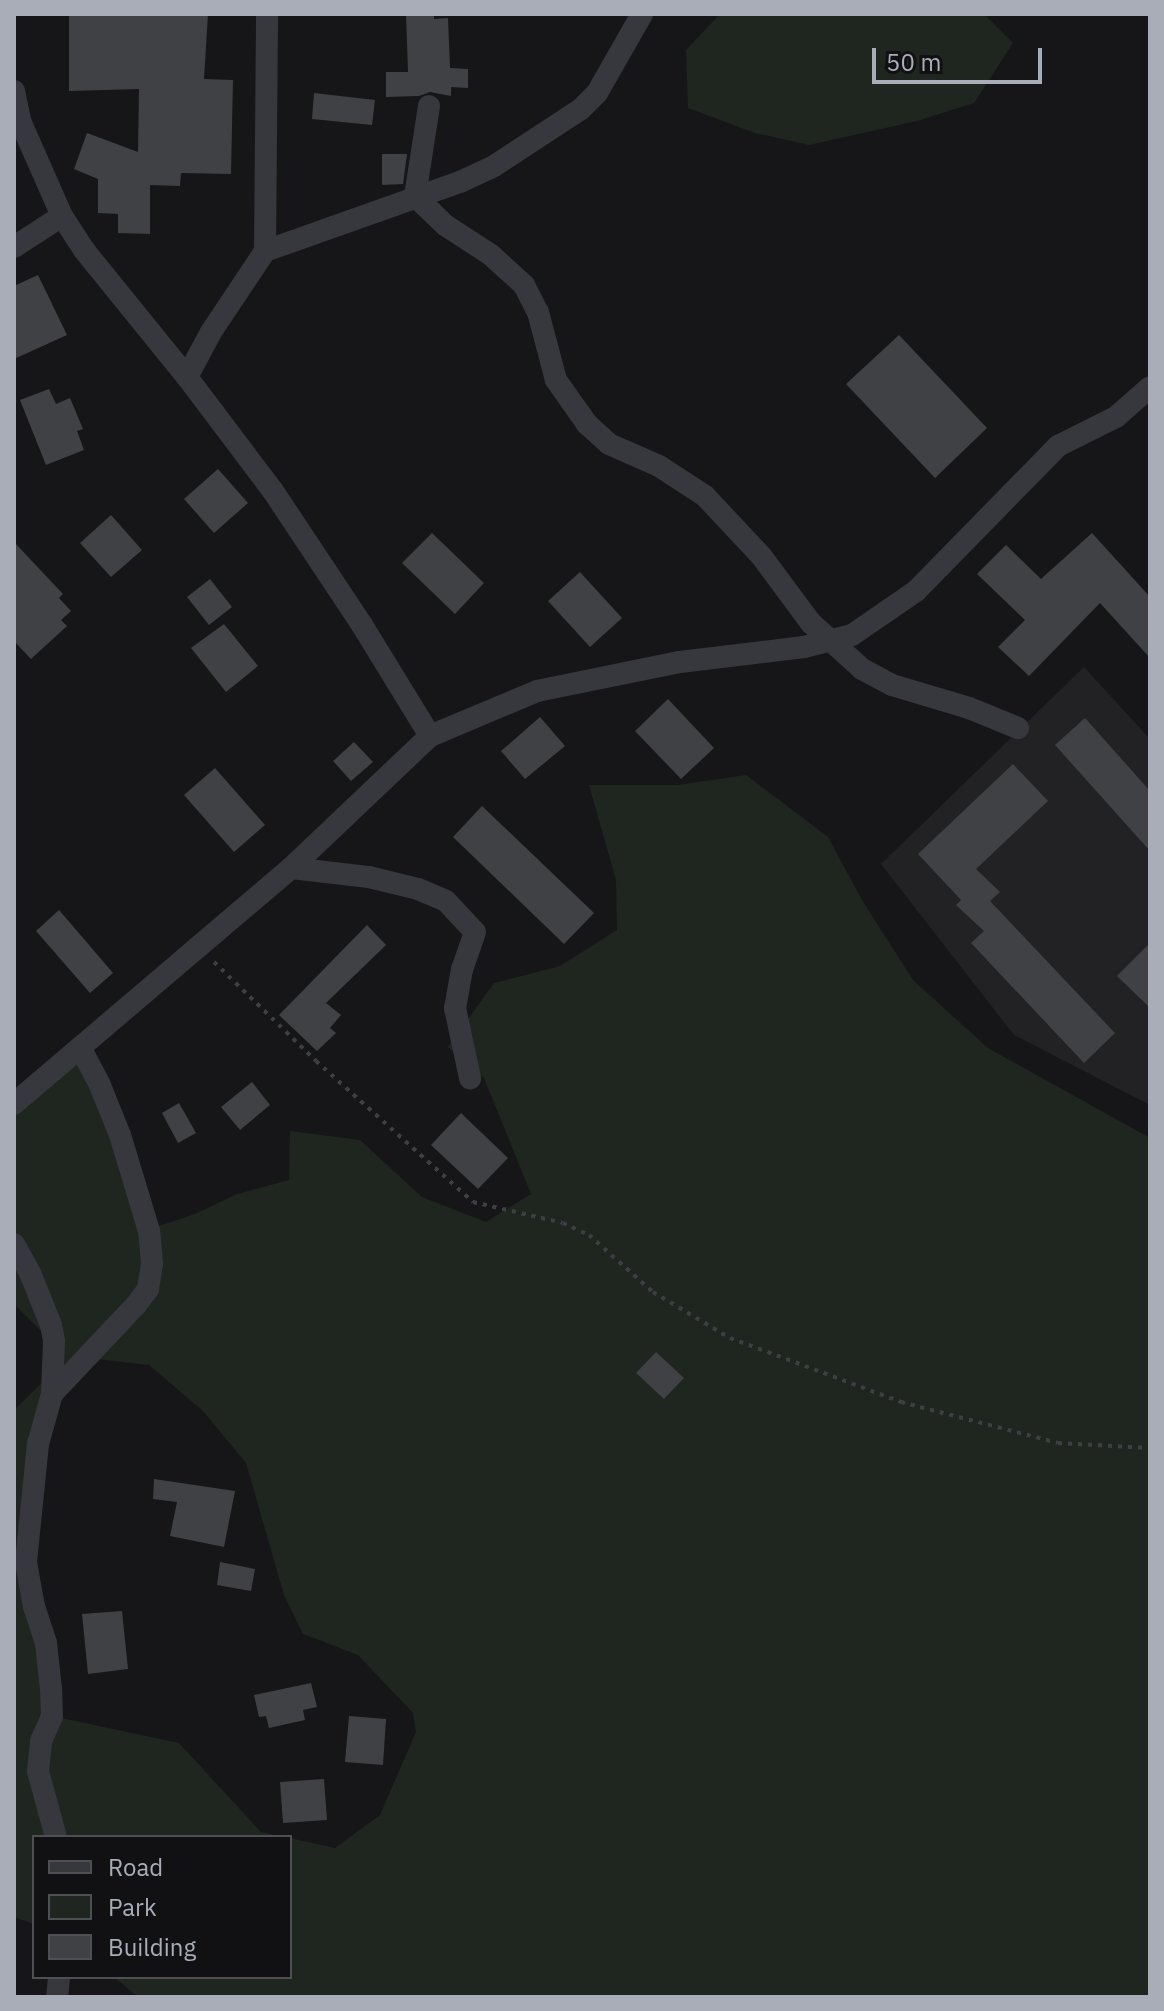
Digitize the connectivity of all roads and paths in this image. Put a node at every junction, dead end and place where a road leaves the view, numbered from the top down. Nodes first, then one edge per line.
1 (267, 14) edge
2 (642, 14) edge
3 (14, 91) edge
4 (429, 106) dead end
5 (415, 196) junction
6 (62, 216) junction
7 (14, 247) edge
8 (265, 251) junction
9 (187, 377) junction
10 (1150, 387) edge
11 (828, 641) junction
12 (1018, 728) dead end
13 (430, 736) junction
14 (291, 868) junction
15 (198, 946) junction
16 (80, 1048) junction
17 (470, 1078) dead end
18 (14, 1104) edge
19 (14, 1244) edge
20 (52, 1394) junction
21 (1150, 1448) edge
22 (55, 1835) edge

1 - 8 street
2 - 5 street
3 - 6 street
4 - 5 street
5 - 8 street
5 - 11 street
6 - 7 street
6 - 9 street
8 - 9 street
9 - 13 street
10 - 11 street
11 - 12 street
11 - 13 street
13 - 14 street
14 - 15 street
14 - 17 street
15 - 16 street
15 - 21 path
16 - 18 street
16 - 20 street
19 - 20 street
20 - 22 street

